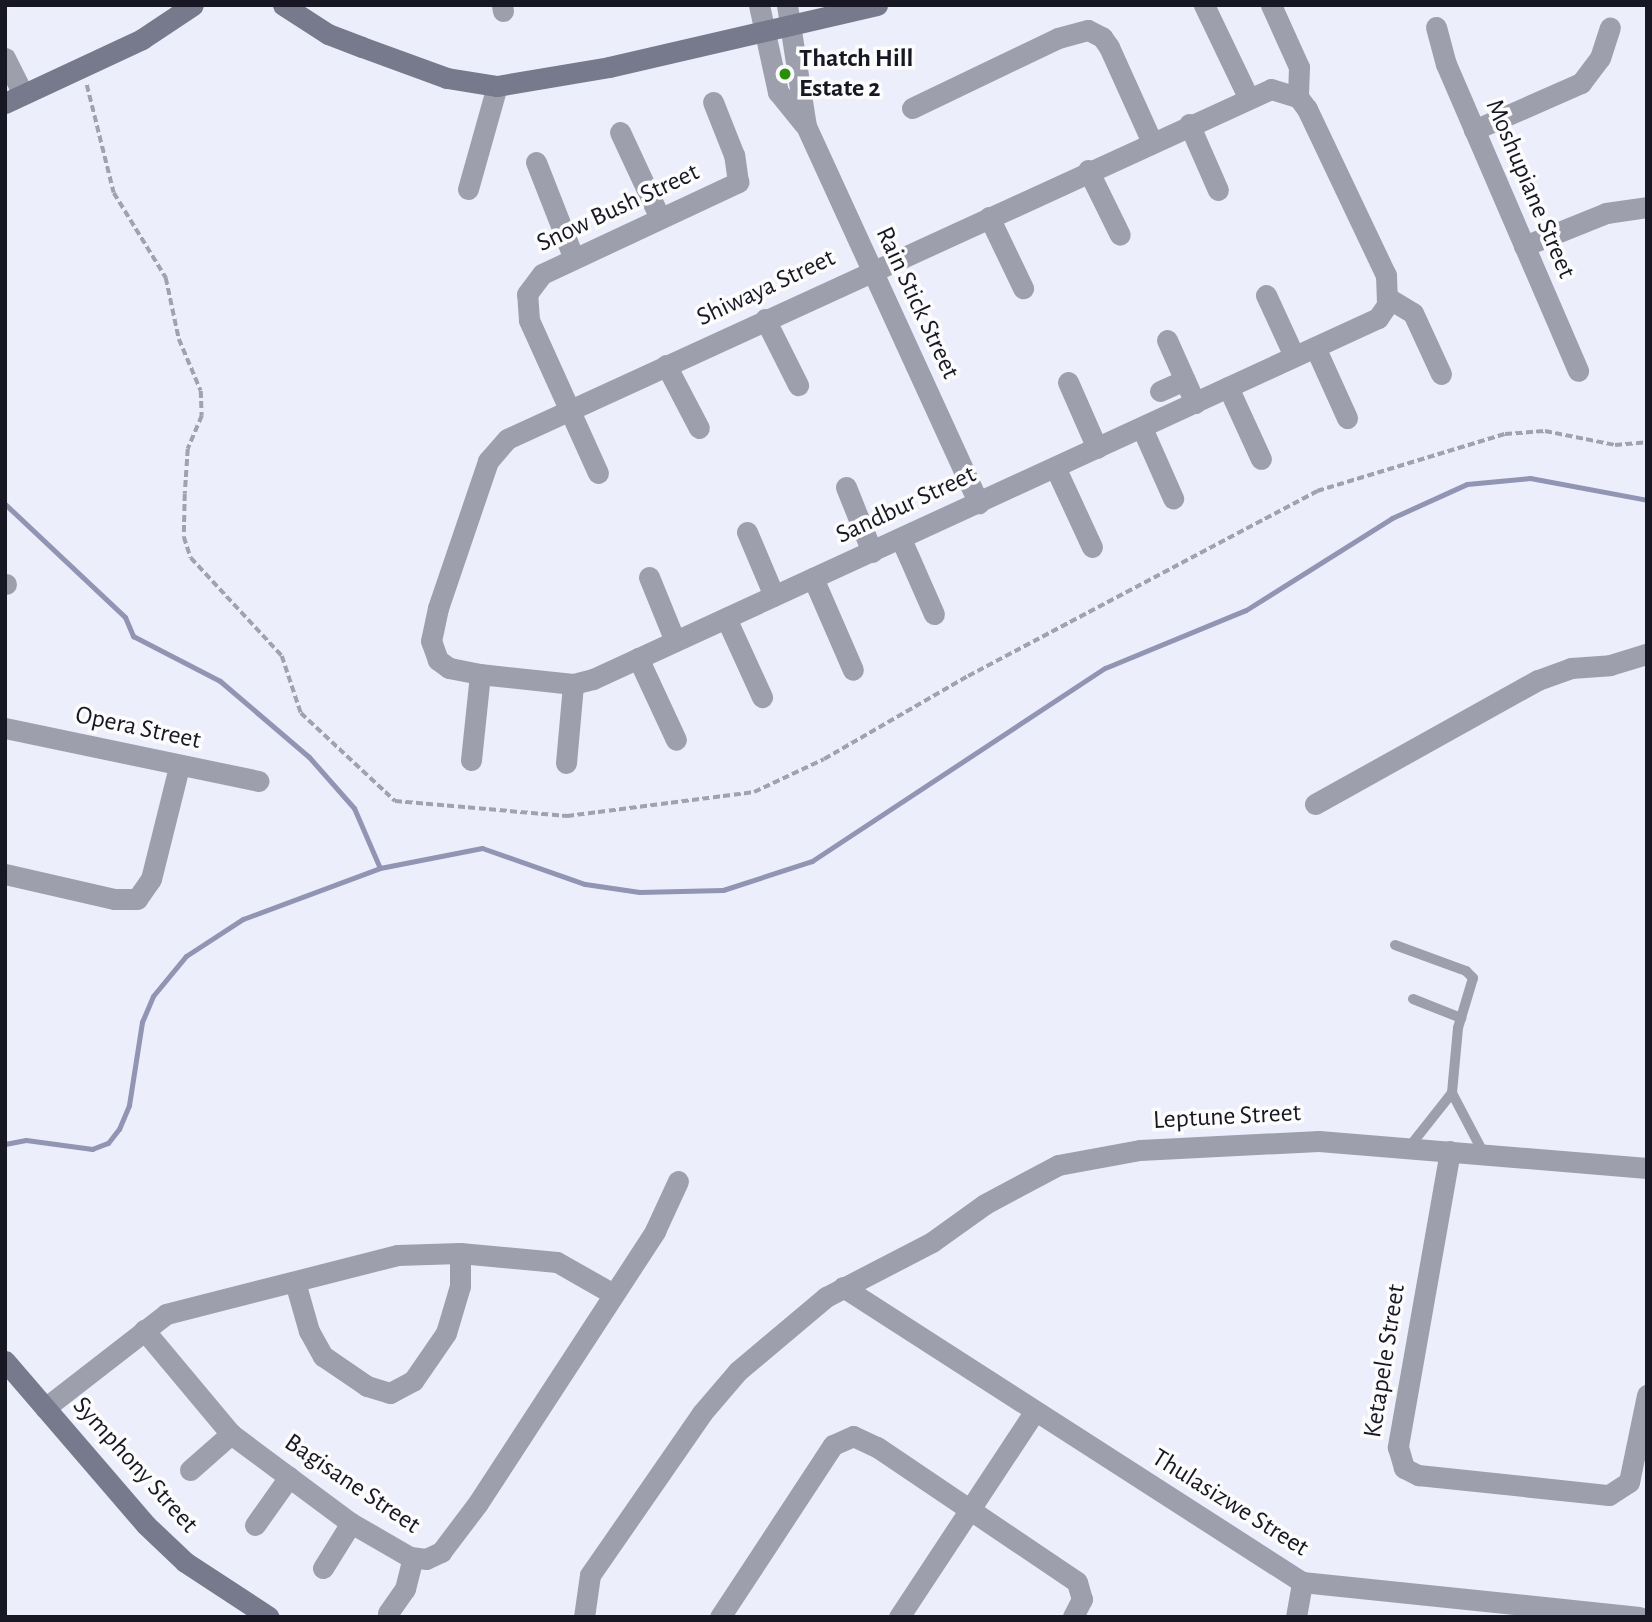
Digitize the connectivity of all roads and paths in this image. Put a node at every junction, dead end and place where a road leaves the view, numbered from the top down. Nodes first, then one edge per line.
1 (192, 5) edge
2 (283, 5) edge
3 (759, 5) edge
4 (877, 5) edge
5 (1204, 5) edge
6 (1270, 5) edge
7 (788, 16) edge
8 (1436, 27) dead end
9 (1610, 28) dead end
10 (765, 32) junction
11 (5, 58) edge
12 (83, 67) junction
13 (497, 86) junction
14 (1296, 95) junction
15 (1248, 97) junction
16 (14, 99) edge
17 (713, 102) dead end
18 (912, 108) dead end
19 (1189, 124) junction
20 (806, 126) junction
21 (1474, 130) junction
22 (620, 132) dead end
23 (1151, 140) junction
24 (536, 162) dead end
25 (1088, 170) junction
26 (468, 189) dead end
27 (1218, 190) dead end
28 (1647, 206) edge
29 (989, 217) junction
30 (660, 218) junction
31 (1120, 235) dead end
32 (1524, 246) junction
33 (574, 259) junction
34 (870, 271) junction
35 (1023, 288) dead end
36 (1266, 295) dead end
37 (1389, 295) junction
38 (765, 319) junction
39 (1167, 340) dead end
40 (1315, 347) junction
41 (1294, 356) junction
42 (666, 365) junction
43 (1578, 371) dead end
44 (1441, 374) dead end
45 (1185, 380) junction
46 (1068, 382) dead end
47 (798, 385) dead end
48 (1228, 387) junction
49 (1160, 391) dead end
50 (1195, 403) junction
51 (568, 407) junction
52 (1347, 418) dead end
53 (699, 428) dead end
54 (1142, 428) junction
55 (1647, 442) edge
56 (1097, 448) junction
57 (1261, 460) dead end
58 (1055, 467) junction
59 (598, 473) dead end
60 (846, 487) dead end
61 (1174, 498) dead end
62 (979, 503) junction
63 (747, 532) dead end
64 (901, 539) junction
65 (1092, 547) dead end
66 (872, 552) junction
67 (649, 577) dead end
68 (813, 578) junction
69 (774, 596) junction
70 (934, 614) dead end
71 (726, 618) junction
72 (431, 641) joint
73 (675, 641) junction
74 (1647, 654) edge
75 (638, 658) junction
76 (853, 670) dead end
77 (480, 674) junction
78 (573, 684) junction
79 (762, 697) dead end
80 (5, 728) edge
81 (676, 740) dead end
82 (471, 760) dead end
83 (566, 763) dead end
84 (179, 766) junction
85 (259, 781) dead end
86 (1315, 804) dead end
87 (5, 874) edge
88 (1395, 945) dead end
89 (1413, 999) dead end
90 (1461, 1018) junction
91 (1452, 1093) junction
92 (1410, 1146) junction
93 (1450, 1151) junction
94 (1484, 1154) junction
95 (1647, 1168) edge
96 (678, 1181) dead end
97 (460, 1253) junction
98 (295, 1282) junction
99 (843, 1287) junction
100 (613, 1294) junction
101 (144, 1330) junction
102 (5, 1361) edge
103 (1647, 1395) edge
104 (45, 1408) junction
105 (1034, 1412) junction
106 (231, 1434) junction
107 (190, 1470) dead end
108 (289, 1477) junction
109 (971, 1509) junction
110 (351, 1523) junction
111 (255, 1525) dead end
112 (413, 1558) junction
113 (323, 1568) dead end
114 (1302, 1582) junction
115 (388, 1613) dead end
116 (1531, 1613) edge
117 (269, 1617) edge
118 (584, 1617) edge
119 (720, 1617) edge
120 (899, 1617) edge
121 (1073, 1617) edge
122 (1296, 1617) edge
123 (1639, 1617) edge

1 - 12 street
2 - 13 street
3 - 10 street, Rain Stick Street
4 - 7 street
5 - 15 street
6 - 14 street
7 - 10 street
7 - 20 street, Rain Stick Street
8 - 21 street, Moshupiane Street
9 - 21 street
10 - 13 street
10 - 20 street, Rain Stick Street
11 - 16 street
12 - 16 street
12 - 55 path
13 - 26 street
14 - 15 street, Shiwaya Street
14 - 37 street
15 - 19 street, Shiwaya Street
17 - 30 street, Snow Bush Street
18 - 23 street
19 - 23 street, Shiwaya Street
19 - 27 street
20 - 34 street, Rain Stick Street
21 - 32 street, Moshupiane Street
22 - 30 street
23 - 25 street, Shiwaya Street
24 - 33 street
25 - 29 street, Shiwaya Street
25 - 31 street
28 - 32 street
29 - 34 street, Shiwaya Street
29 - 35 street
30 - 33 street, Snow Bush Street
32 - 43 street, Moshupiane Street
33 - 51 street, Snow Bush Street
34 - 38 street, Shiwaya Street
34 - 62 street, Rain Stick Street
36 - 41 street
37 - 40 street, Sandbur Street
37 - 44 street
38 - 42 street, Shiwaya Street
38 - 47 street
39 - 45 street
40 - 41 street, Sandbur Street
40 - 52 street
41 - 48 street, Sandbur Street
42 - 51 street, Shiwaya Street
42 - 53 street
45 - 49 street
45 - 50 street
46 - 56 street
48 - 50 street, Sandbur Street
48 - 57 street
50 - 54 street, Sandbur Street
51 - 59 street, Snow Bush Street
51 - 72 street, Shiwaya Street
54 - 56 street, Sandbur Street
54 - 61 street
56 - 58 street, Sandbur Street
58 - 62 street, Sandbur Street
58 - 65 street
60 - 66 street
62 - 64 street, Sandbur Street
63 - 69 street
64 - 66 street, Sandbur Street
64 - 70 street
66 - 68 street, Sandbur Street
67 - 73 street
68 - 69 street, Sandbur Street
68 - 76 street
69 - 71 street, Sandbur Street
71 - 73 street, Sandbur Street
71 - 79 street
72 - 77 street, Sandbur Street
73 - 75 street, Sandbur Street
74 - 86 street
75 - 78 street, Sandbur Street
75 - 81 street
77 - 78 street, Sandbur Street
77 - 82 street
78 - 83 street
80 - 84 street, Opera Street
84 - 85 street, Opera Street
84 - 87 street
88 - 90 lane
89 - 90 lane
90 - 91 lane
91 - 92 lane
91 - 94 lane
92 - 93 street, Leptune Street
92 - 99 street, Leptune Street
93 - 94 street, Leptune Street
93 - 103 street, Ketapele Street
94 - 95 street, Leptune Street
96 - 100 street, Bagisane Street
97 - 98 street
97 - 98 street
97 - 100 street
98 - 101 street
99 - 105 street, Thulasizwe Street
99 - 118 street, Leptune Street
100 - 112 street, Bagisane Street
101 - 104 street
101 - 106 street, Bagisane Street
102 - 104 street, Symphony Street
104 - 117 street, Symphony Street
105 - 109 street
105 - 114 street, Thulasizwe Street
106 - 107 street
106 - 108 street, Bagisane Street
108 - 110 street, Bagisane Street
108 - 111 street
109 - 119 street
109 - 120 street
109 - 121 street
110 - 112 street, Bagisane Street
110 - 113 street
112 - 115 street
114 - 116 street, Thulasizwe Street
114 - 122 street
116 - 123 street, Thulasizwe Street

